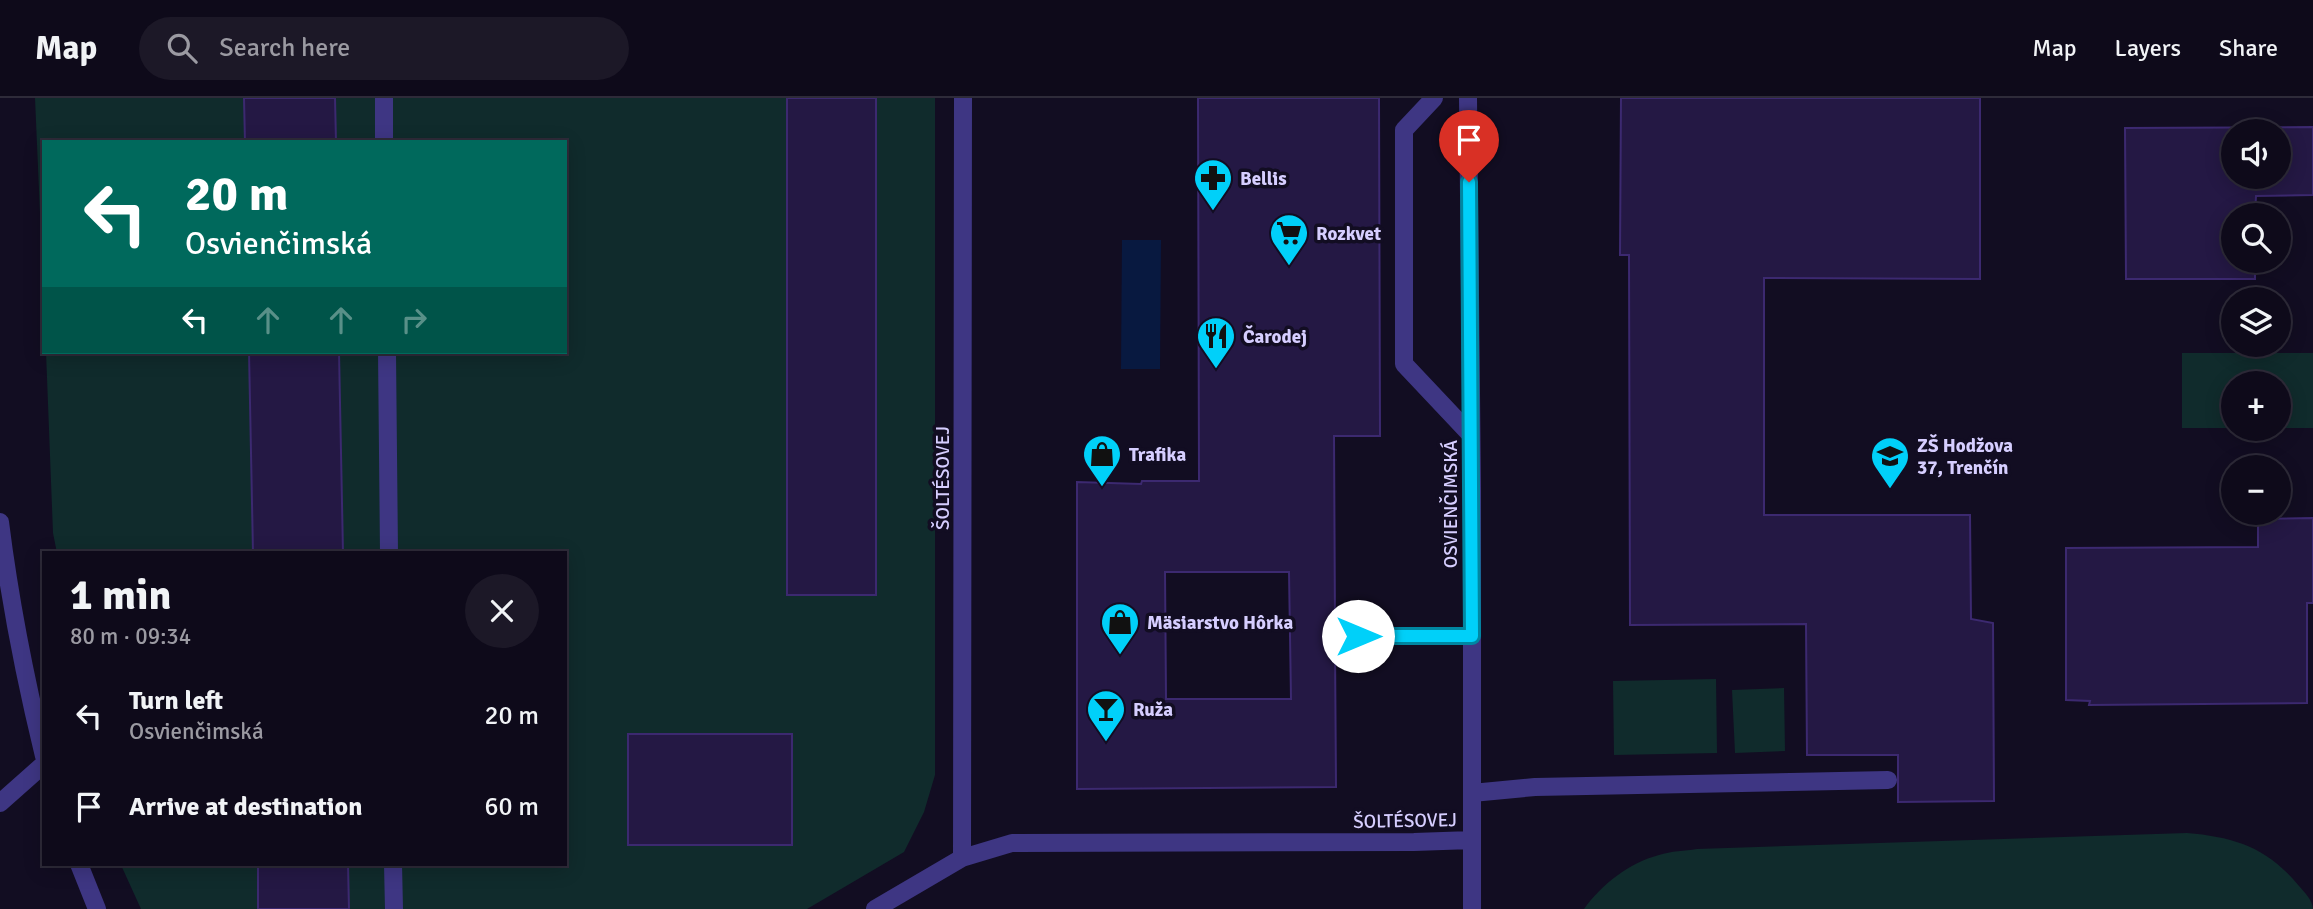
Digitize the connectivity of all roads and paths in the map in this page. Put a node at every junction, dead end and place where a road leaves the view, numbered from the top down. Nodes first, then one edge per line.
1 (384, 98) edge
2 (963, 98) edge
3 (1434, 98) edge
4 (1468, 98) edge
5 (384, 140) edge
6 (387, 354) edge
7 (1470, 434) junction
8 (0, 522) edge
9 (389, 551) edge
10 (5, 604) edge
11 (1338, 636) dead end
12 (1472, 636) junction
13 (42, 748) edge
14 (42, 766) edge
15 (1888, 780) dead end
16 (1472, 793) junction
17 (0, 803) edge
18 (1472, 840) junction
19 (962, 858) junction
20 (80, 866) edge
21 (393, 866) edge
22 (97, 909) edge
23 (394, 909) edge
24 (875, 909) edge
25 (1472, 909) edge

1 - 5 street
2 - 19 street, ŠOLTÉSOVEJ
3 - 7 street
4 - 7 street, OSVIENČIMSKÁ
6 - 9 street
7 - 12 street, OSVIENČIMSKÁ
8 - 10 street
10 - 13 street
11 - 12 street
12 - 16 street, OSVIENČIMSKÁ
14 - 17 street
15 - 16 street
16 - 18 street, OSVIENČIMSKÁ
18 - 19 street, ŠOLTÉSOVEJ
18 - 25 street, OSVIENČIMSKÁ
19 - 24 street, ŠOLTÉSOVEJ
20 - 22 street
21 - 23 street

